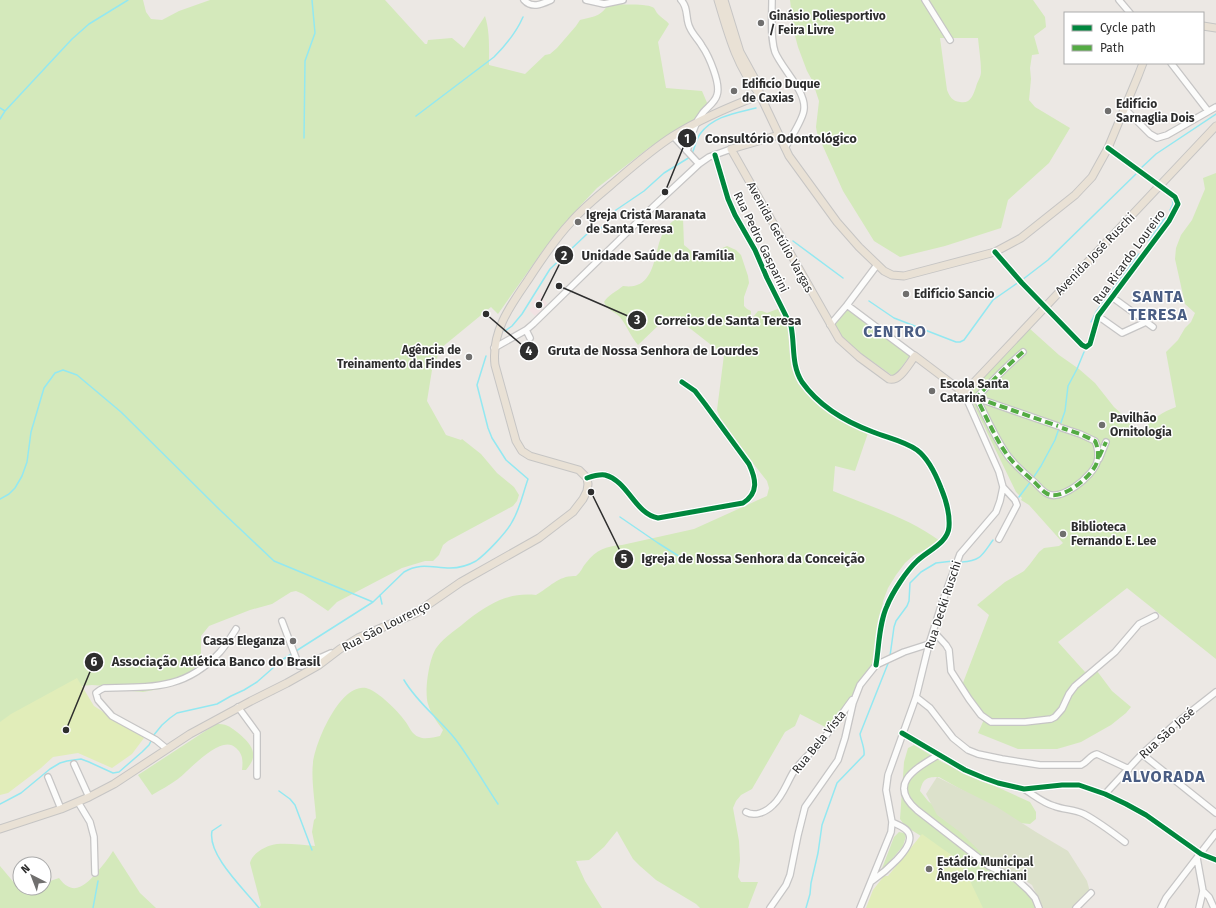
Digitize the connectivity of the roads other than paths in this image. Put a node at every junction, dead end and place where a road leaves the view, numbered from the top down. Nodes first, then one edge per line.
1 (524, 0) edge
2 (551, 0) edge
3 (586, 0) edge
4 (623, 0) edge
5 (680, 0) edge
6 (718, 0) edge
7 (724, 0) edge
8 (772, 0) edge
9 (925, 0) edge
10 (1118, 0) edge
11 (1129, 12) edge
12 (1204, 26) edge
13 (1216, 28) edge
14 (950, 40) dead end
15 (1143, 64) edge
16 (1172, 64) edge
17 (760, 95) junction
18 (1216, 107) edge
19 (1124, 109) junction
20 (1208, 111) junction
21 (695, 124) junction
22 (1216, 126) edge
23 (779, 135) junction
24 (673, 136) junction
25 (785, 148) junction
26 (1108, 148) junction
27 (731, 149) junction
28 (690, 154) junction
29 (715, 154) junction
30 (699, 164) junction
31 (1160, 186) junction
32 (995, 252) junction
33 (877, 265) junction
34 (1112, 297) junction
35 (847, 304) junction
36 (1045, 307) junction
37 (1098, 316) junction
38 (1146, 322) junction
39 (830, 325) junction
40 (1153, 327) dead end
41 (526, 330) junction
42 (530, 338) dead end
43 (494, 348) junction
44 (1023, 352) dead end
45 (915, 356) junction
46 (682, 382) dead end
47 (964, 393) junction
48 (977, 398) junction
49 (1106, 442) dead end
50 (1097, 463) junction
51 (587, 478) junction
52 (1003, 487) junction
53 (999, 539) dead end
54 (1155, 616) dead end
55 (282, 621) dead end
56 (236, 629) dead end
57 (934, 632) junction
58 (929, 644) junction
59 (340, 648) junction
60 (876, 666) junction
61 (1216, 692) edge
62 (856, 695) junction
63 (916, 697) junction
64 (238, 707) junction
65 (902, 733) junction
66 (167, 749) junction
67 (938, 754) junction
68 (1142, 754) junction
69 (74, 764) dead end
70 (1129, 769) junction
71 (257, 776) dead end
72 (48, 777) dead end
73 (1024, 789) junction
74 (1105, 794) junction
75 (89, 798) junction
76 (78, 802) junction
77 (61, 809) junction
78 (746, 812) dead end
79 (1216, 813) edge
80 (892, 822) junction
81 (0, 829) edge
82 (1216, 833) edge
83 (1125, 842) dead end
84 (1199, 856) junction
85 (1216, 860) edge
86 (95, 873) dead end
87 (872, 881) junction
88 (1203, 891) junction
89 (1091, 893) dead end
90 (770, 908) edge
91 (860, 908) edge
92 (1039, 908) edge
93 (1076, 908) edge
94 (1161, 908) edge
95 (1199, 908) edge
96 (1214, 908) edge

1 - 2 street
3 - 4 street
5 - 21 street
6 - 17 main road
7 - 17 main road
8 - 25 street
9 - 14 street
10 - 11 street
12 - 13 main road
15 - 19 main road
16 - 20 street
17 - 21 main road
17 - 23 main road
18 - 20 street
19 - 20 street
19 - 26 main road
21 - 24 main road
21 - 28 street
22 - 31 main road, Avenida José Ruschi
23 - 25 main road
23 - 27 main road
24 - 28 street
24 - 43 main road
25 - 33 main road
26 - 31 street
26 - 32 main road
27 - 29 street
27 - 39 main road, Avenida Getúlio Vargas
28 - 30 street
29 - 30 street
29 - 60 street, Rua Pedro Gasparini
30 - 41 street
31 - 34 street, Rua Ricardo Loureiro
31 - 36 main road, Avenida José Ruschi
32 - 33 main road
32 - 36 street
33 - 35 street
34 - 37 street, Rua Ricardo Loureiro
34 - 38 street
35 - 39 street
35 - 45 street
36 - 37 street, Rua Ricardo Loureiro
36 - 47 main road, Avenida José Ruschi
37 - 38 street
38 - 40 street
39 - 45 main road, Avenida Getúlio Vargas
41 - 42 street
41 - 43 street
43 - 51 main road
44 - 48 street
45 - 47 main road
46 - 51 street
47 - 52 street
48 - 50 street
48 - 50 street
49 - 50 street
51 - 59 main road, Rua São Lourenço
52 - 53 street
52 - 57 street, Rua Decki Ruschi
54 - 57 street
55 - 59 street
56 - 66 street
57 - 58 street, Rua Decki Ruschi
58 - 60 street
58 - 63 street, Rua Decki Ruschi
59 - 64 main road, Rua São Lourenço
60 - 62 street
61 - 68 street, Rua São José
62 - 78 street, Rua Bela Vista
62 - 90 street
63 - 65 street, Rua Decki Ruschi
63 - 70 street
64 - 66 main road, Rua São Lourenço
64 - 71 street
65 - 67 street
65 - 80 street, Rua Decki Ruschi
66 - 75 main road, Rua São Lourenço
67 - 73 street
67 - 92 street
68 - 70 street, Rua São José
68 - 79 street
69 - 75 street
70 - 74 street, Rua São José
72 - 77 street
73 - 74 street
73 - 83 street
74 - 84 street
75 - 76 main road, Rua São Lourenço
76 - 77 main road, Rua São Lourenço
76 - 86 street
77 - 81 main road, Rua São Lourenço
80 - 87 street
80 - 87 street
82 - 84 street
84 - 85 street
84 - 88 street
84 - 94 street
87 - 91 street
88 - 95 street
88 - 96 street
89 - 93 street

